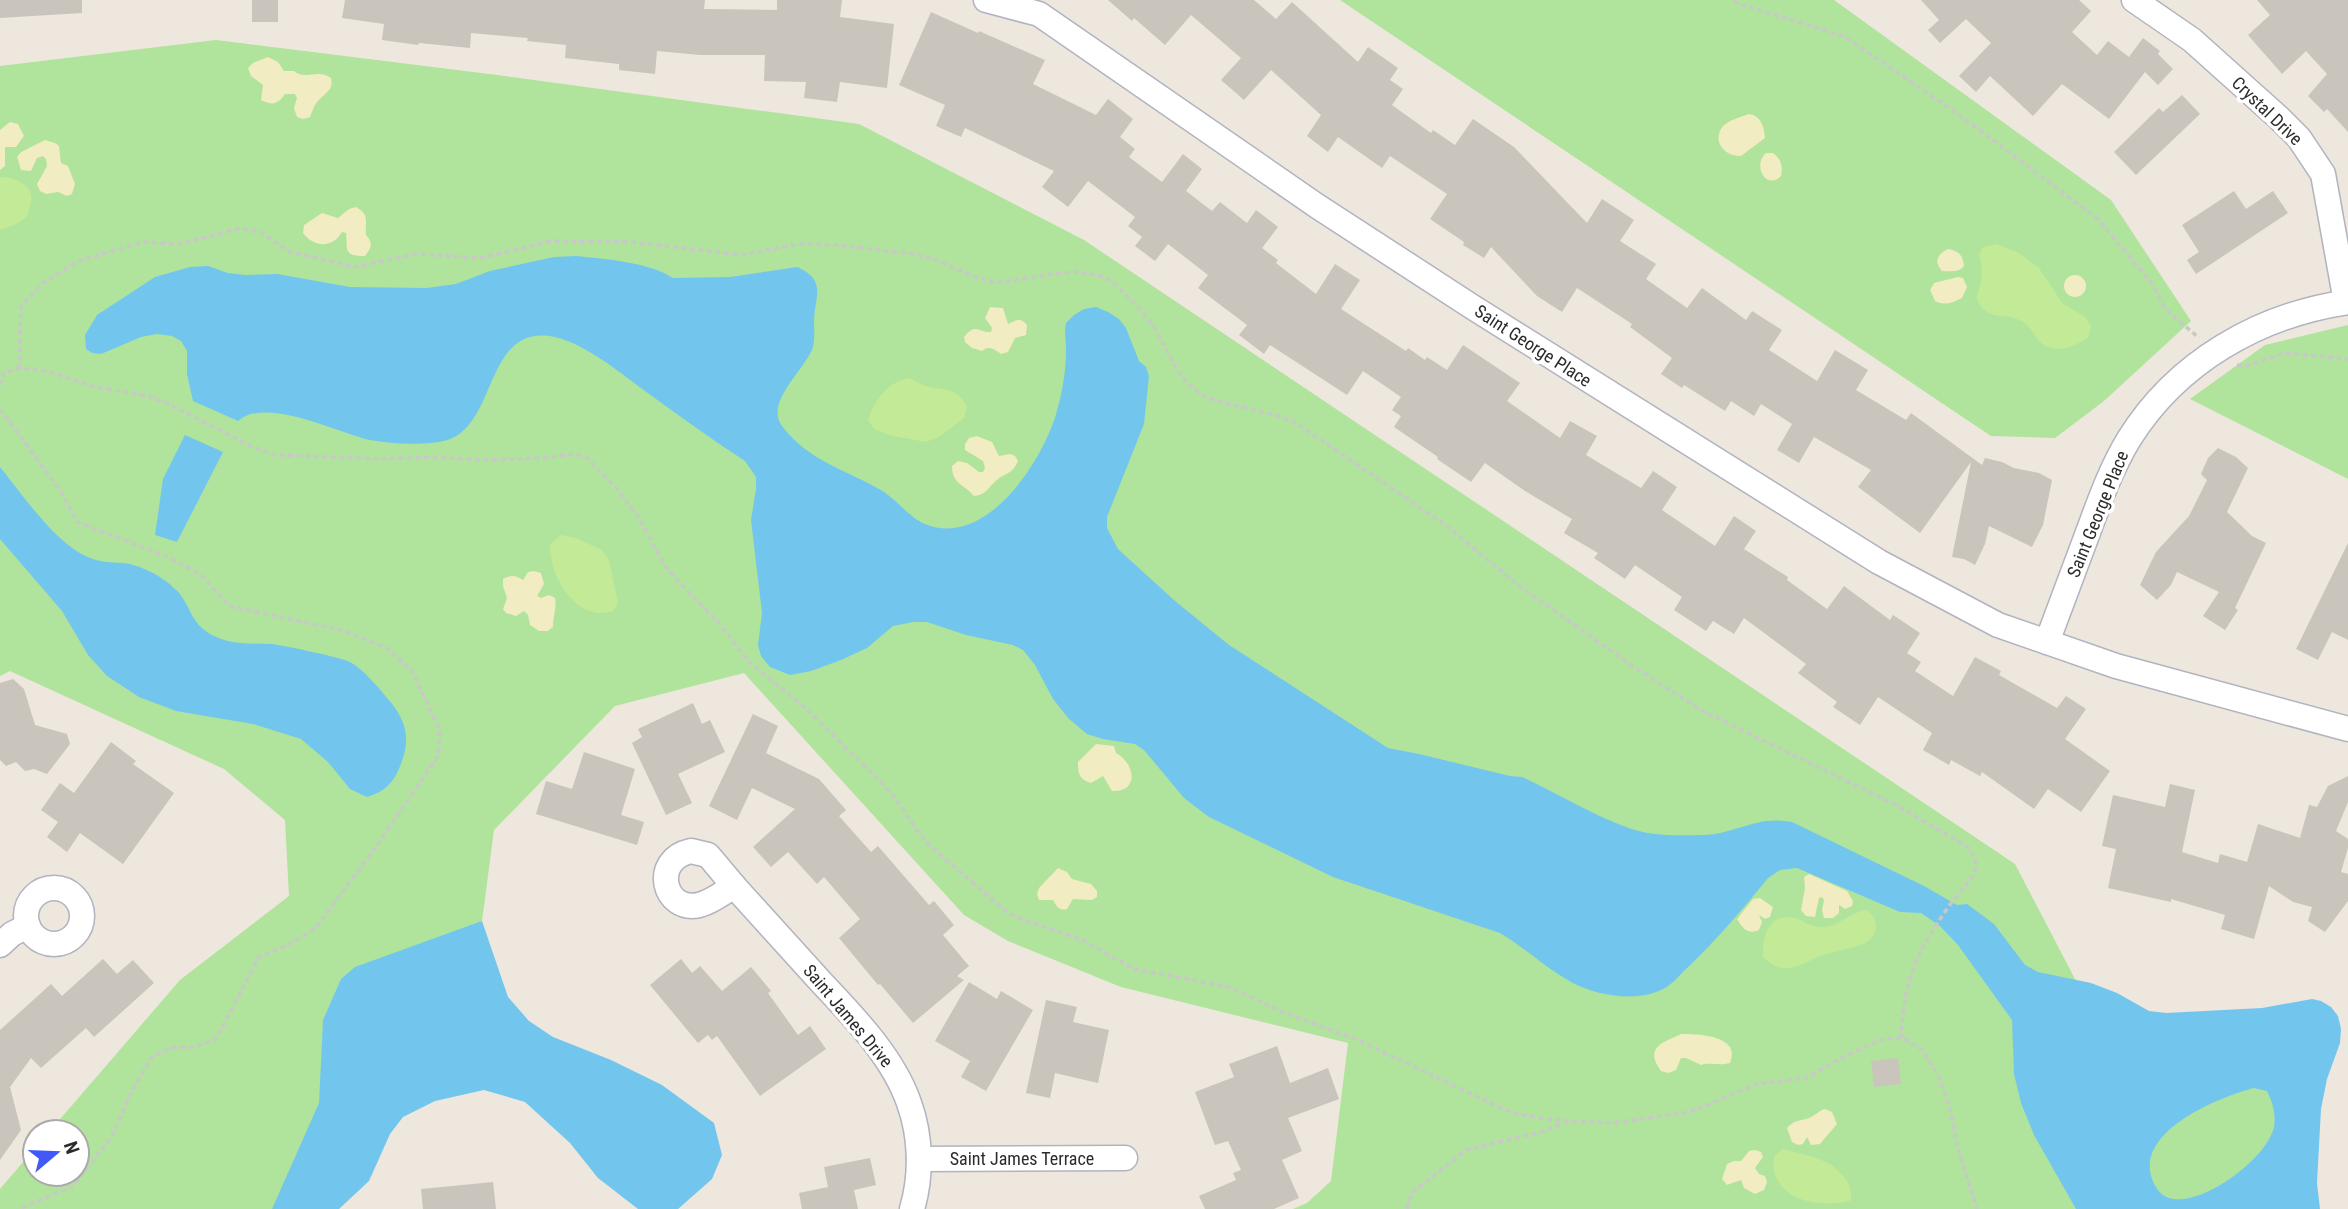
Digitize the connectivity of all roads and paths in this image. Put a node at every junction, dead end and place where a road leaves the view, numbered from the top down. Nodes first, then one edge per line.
1 (986, 0) edge
2 (1734, 0) edge
3 (2134, 0) edge
4 (1034, 7) edge
5 (2347, 302) edge
6 (2213, 353) junction
7 (2348, 359) edge
8 (19, 369) junction
9 (0, 385) edge
10 (0, 409) edge
11 (2047, 642) junction
12 (2348, 729) edge
13 (734, 886) dead end
14 (28, 926) dead end
15 (0, 944) edge
16 (1901, 1038) junction
17 (1565, 1122) junction
18 (1125, 1158) dead end
19 (919, 1159) junction
20 (19, 1209) edge
21 (912, 1209) edge
22 (1408, 1209) edge
23 (1977, 1209) edge

1 - 4 street, Saint George Place
2 - 6 path
3 - 5 street, Crystal Drive
4 - 11 street, Saint George Place
5 - 6 street, Saint George Place
6 - 7 path
6 - 11 street, Saint George Place
8 - 9 path
8 - 16 path
8 - 17 path
10 - 20 path
11 - 12 street, Saint George Place
13 - 19 street, Saint James Drive
14 - 15 street
16 - 17 path
16 - 23 path
17 - 22 path
18 - 19 street, Saint James Terrace
19 - 21 street, Saint James Drive

